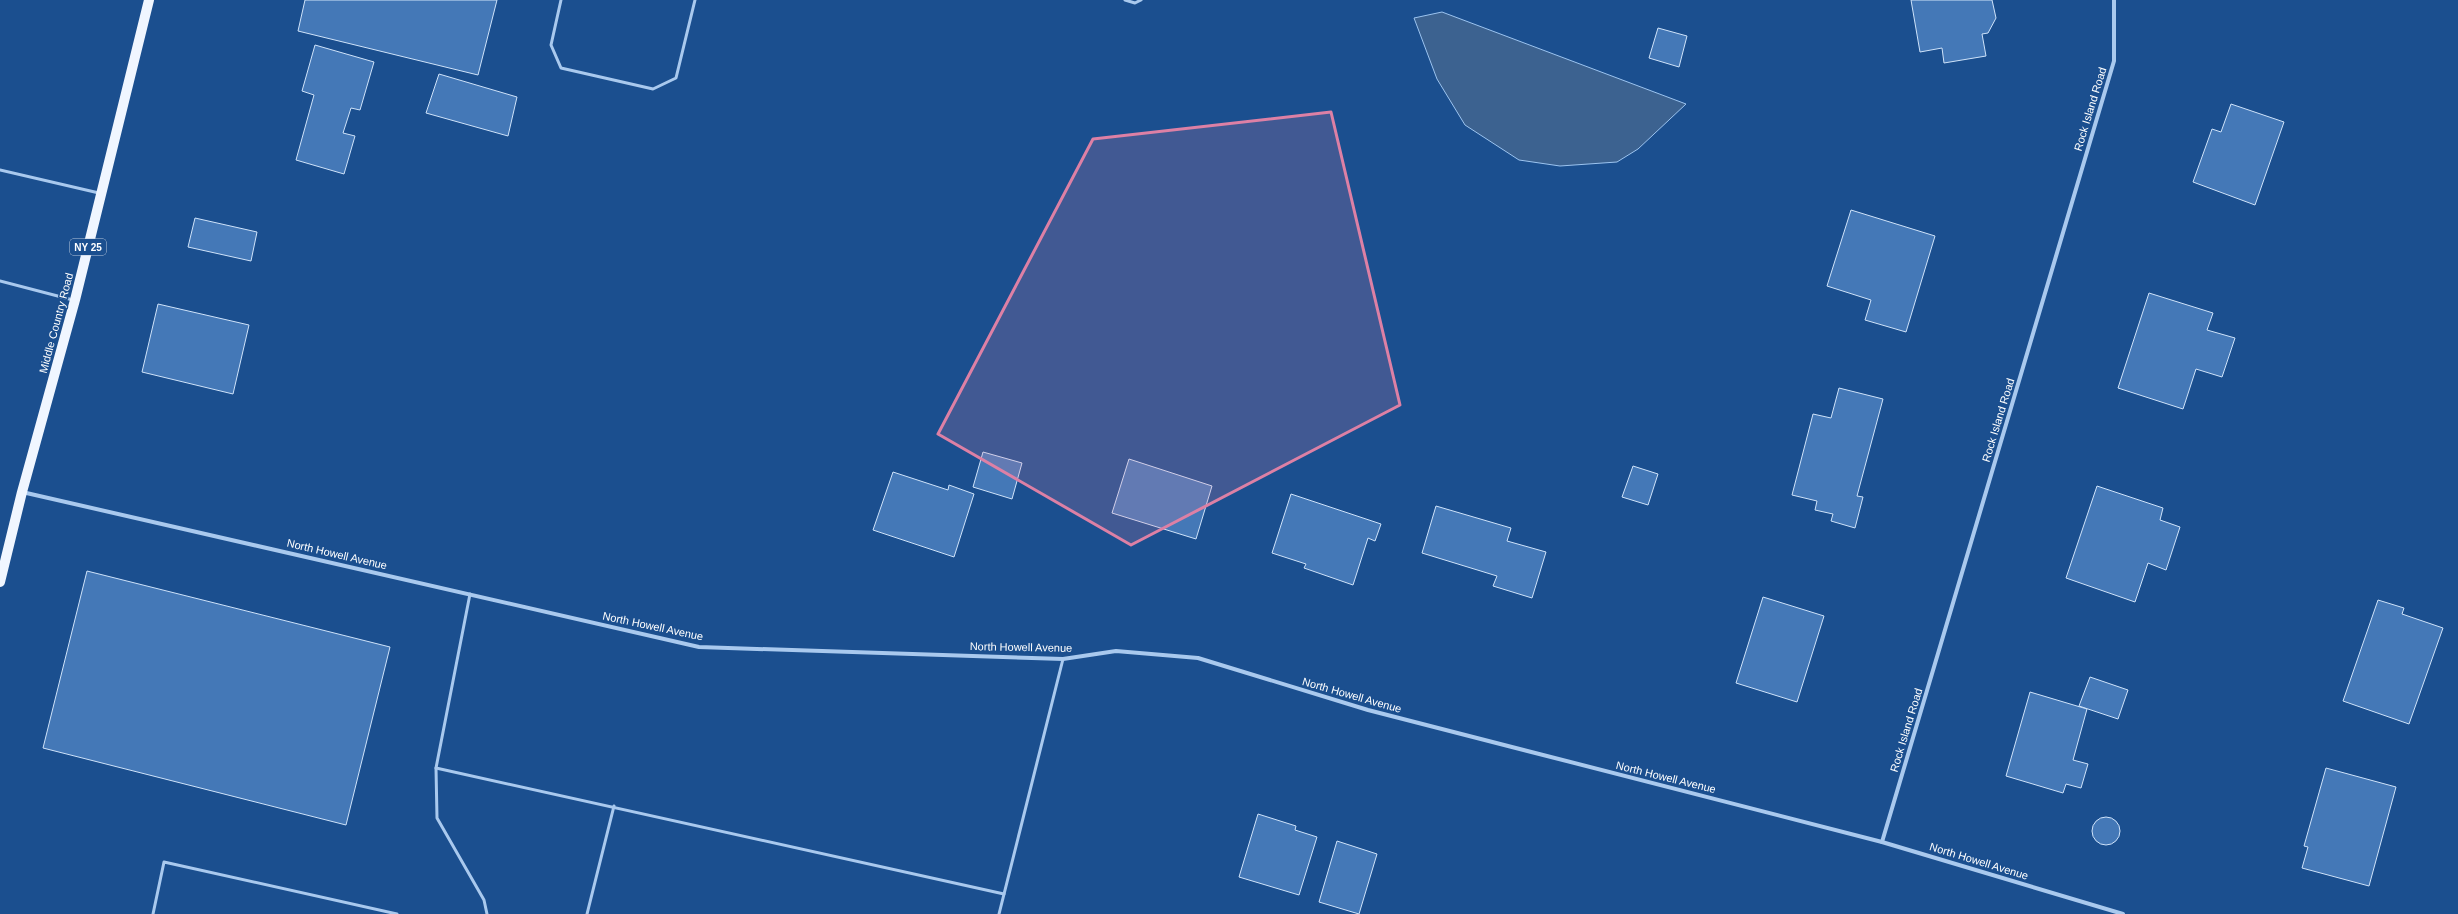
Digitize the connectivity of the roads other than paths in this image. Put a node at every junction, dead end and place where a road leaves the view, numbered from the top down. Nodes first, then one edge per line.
1 (149, 0) edge
2 (561, 0) edge
3 (695, 0) edge
4 (1125, 0) edge
5 (1141, 0) edge
6 (2114, 0) edge
7 (0, 170) edge
8 (101, 194) junction
9 (0, 281) edge
10 (75, 300) junction
11 (22, 492) junction
12 (0, 580) edge
13 (470, 594) junction
14 (1063, 659) junction
15 (436, 768) junction
16 (614, 806) junction
17 (1882, 842) junction
18 (1004, 894) junction
19 (153, 914) edge
20 (397, 914) edge
21 (487, 914) edge
22 (587, 914) edge
23 (999, 914) edge
24 (2123, 914) edge

1 - 8 main road, Middle Country Road / NY 25
2 - 3 lane
4 - 5 lane
6 - 17 street, Rock Island Road
7 - 8 lane
8 - 10 main road, Middle Country Road / NY 25
9 - 10 lane
10 - 11 main road, Middle Country Road / NY 25
11 - 12 main road, Middle Country Road / NY 25
11 - 13 street, North Howell Avenue
13 - 14 street, North Howell Avenue
13 - 15 lane
14 - 17 street, North Howell Avenue
14 - 18 lane
15 - 16 lane
15 - 21 lane
16 - 18 lane
16 - 22 lane
17 - 24 street, North Howell Avenue
18 - 23 lane
19 - 20 lane

